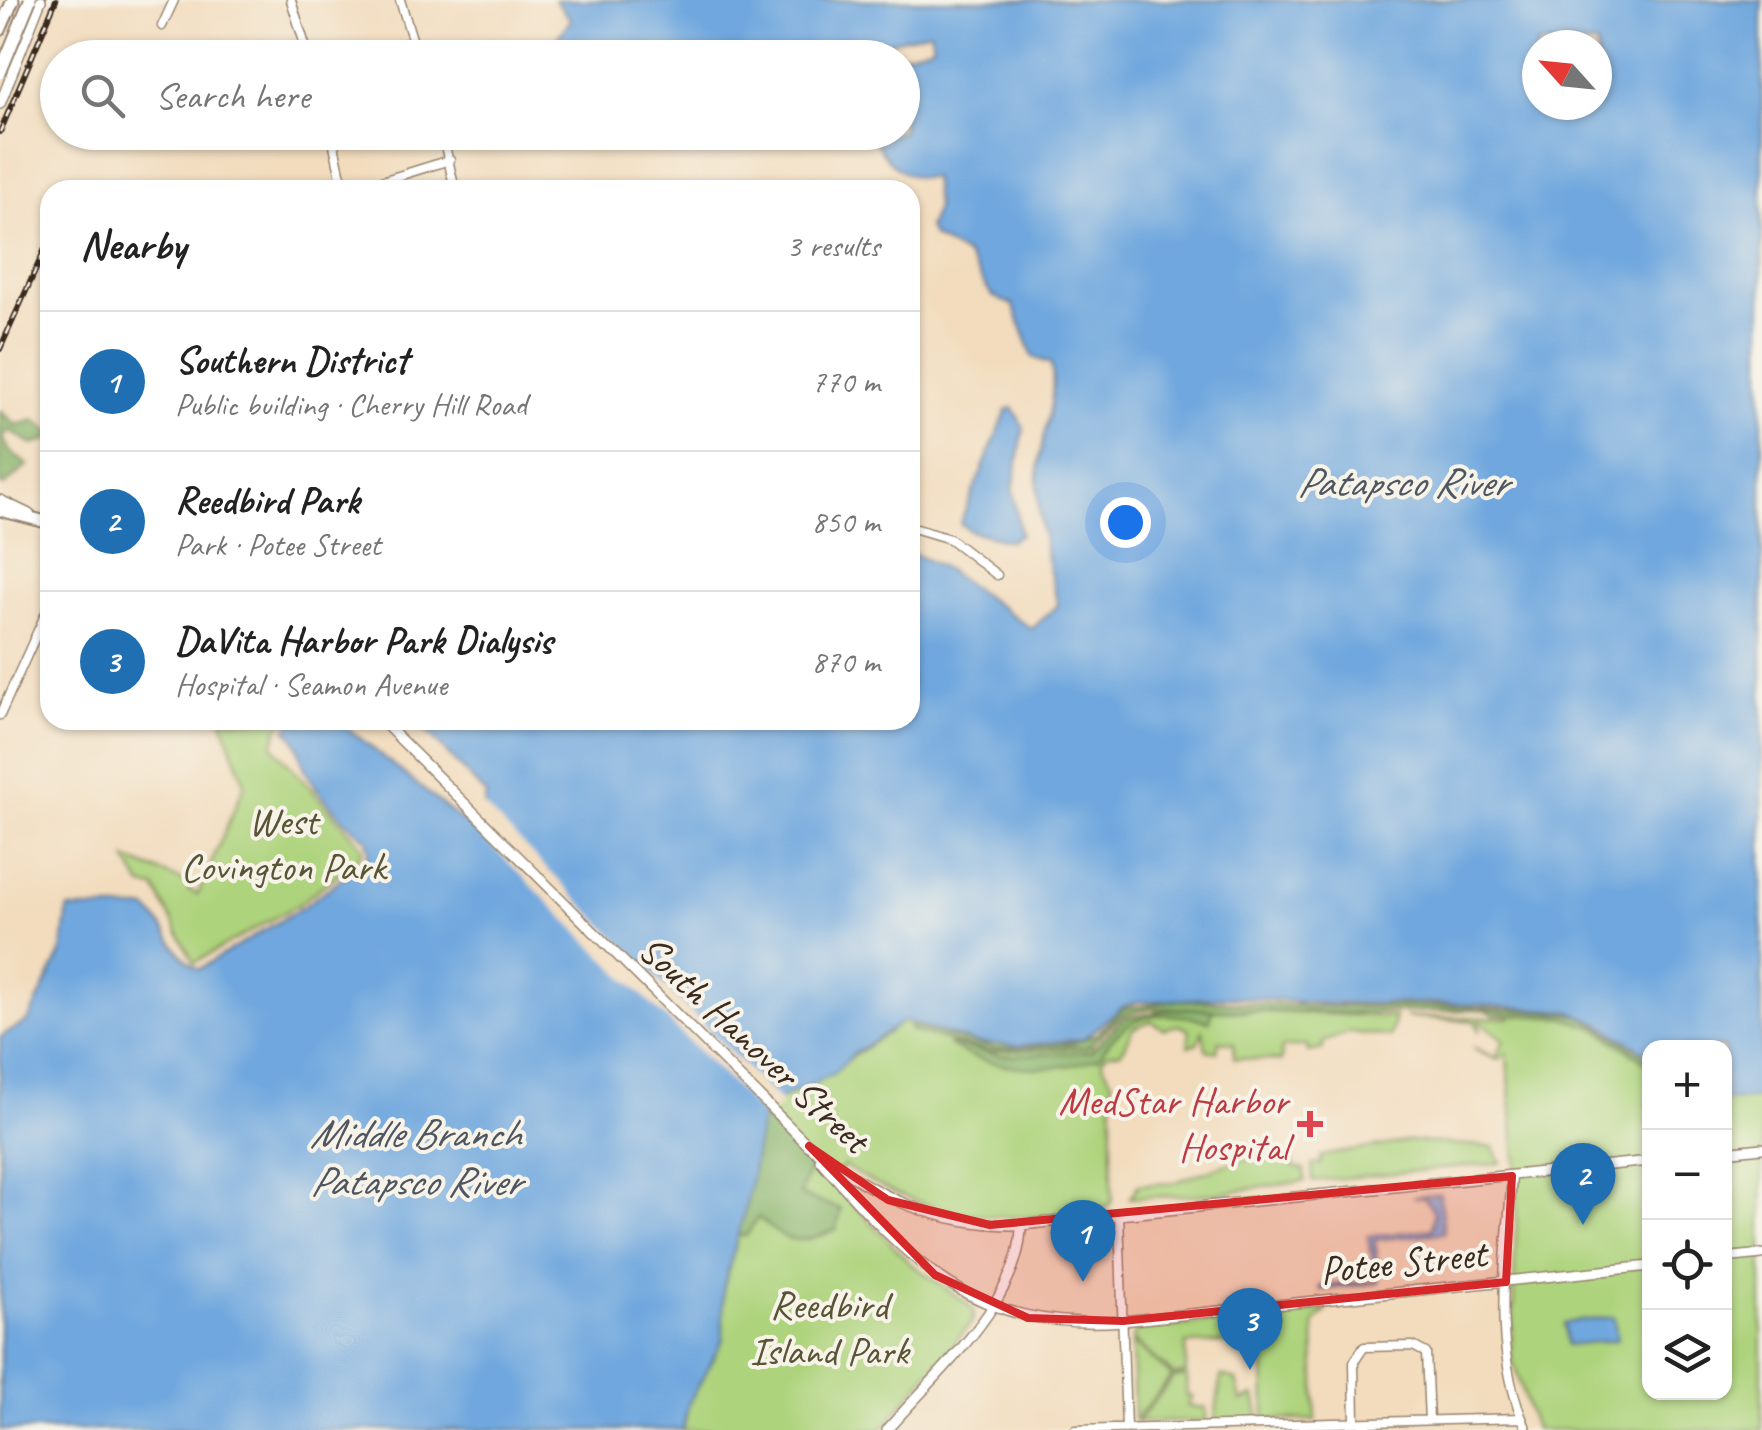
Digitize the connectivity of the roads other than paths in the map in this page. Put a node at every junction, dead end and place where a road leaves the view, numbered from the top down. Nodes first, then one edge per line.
1 (13, 0) edge
2 (30, 0) edge
3 (41, 0) edge
4 (174, 0) edge
5 (292, 0) edge
6 (400, 0) edge
7 (35, 14) junction
8 (162, 26) dead end
9 (0, 30) edge
10 (304, 40) edge
11 (414, 40) edge
12 (17, 42) dead end
13 (0, 73) edge
14 (0, 104) edge
15 (335, 150) edge
16 (447, 150) edge
17 (450, 160) junction
18 (342, 180) edge
19 (385, 180) edge
20 (453, 180) edge
21 (0, 500) edge
22 (0, 510) edge
23 (40, 518) edge
24 (40, 520) edge
25 (920, 530) edge
26 (997, 575) dead end
27 (40, 626) edge
28 (0, 715) edge
29 (391, 730) edge
30 (808, 1146) junction
31 (1757, 1148) edge
32 (1732, 1151) edge
33 (1642, 1162) edge
34 (1512, 1176) junction
35 (1119, 1214) junction
36 (1021, 1225) junction
37 (1762, 1254) edge
38 (1732, 1257) edge
39 (1642, 1267) edge
40 (1506, 1282) junction
41 (992, 1308) junction
42 (1123, 1321) junction
43 (1521, 1418) junction
44 (1429, 1420) junction
45 (1462, 1420) junction
46 (1355, 1422) junction
47 (1314, 1427) edge
48 (1211, 1428) edge
49 (1126, 1429) edge
50 (887, 1430) edge
51 (1075, 1430) edge
52 (1462, 1430) edge
53 (1527, 1430) edge

1 - 9 highway
2 - 13 highway, bridge
3 - 7 main road
4 - 8 street
5 - 10 street
6 - 11 street
7 - 12 main road
7 - 14 main road
15 - 18 street
16 - 17 street
17 - 19 street
17 - 20 street
21 - 23 main road
22 - 24 highway
25 - 26 street
27 - 28 street
29 - 30 main road, South Hanover Street
30 - 36 main road, South Hanover Street
30 - 41 main road, Potee Street
31 - 32 main road
33 - 34 main road, South Hanover Street
34 - 35 main road, South Hanover Street
34 - 40 street
35 - 36 main road, South Hanover Street
35 - 42 street
36 - 41 main road
37 - 38 main road
39 - 40 main road, Potee Street
40 - 42 main road, Potee Street
40 - 43 street
41 - 42 main road, Potee Street
41 - 50 main road
42 - 49 street
43 - 45 street
43 - 53 street
44 - 45 street
44 - 46 street
44 - 46 street
45 - 52 street
46 - 47 street
47 - 48 street
48 - 49 street
49 - 51 street

